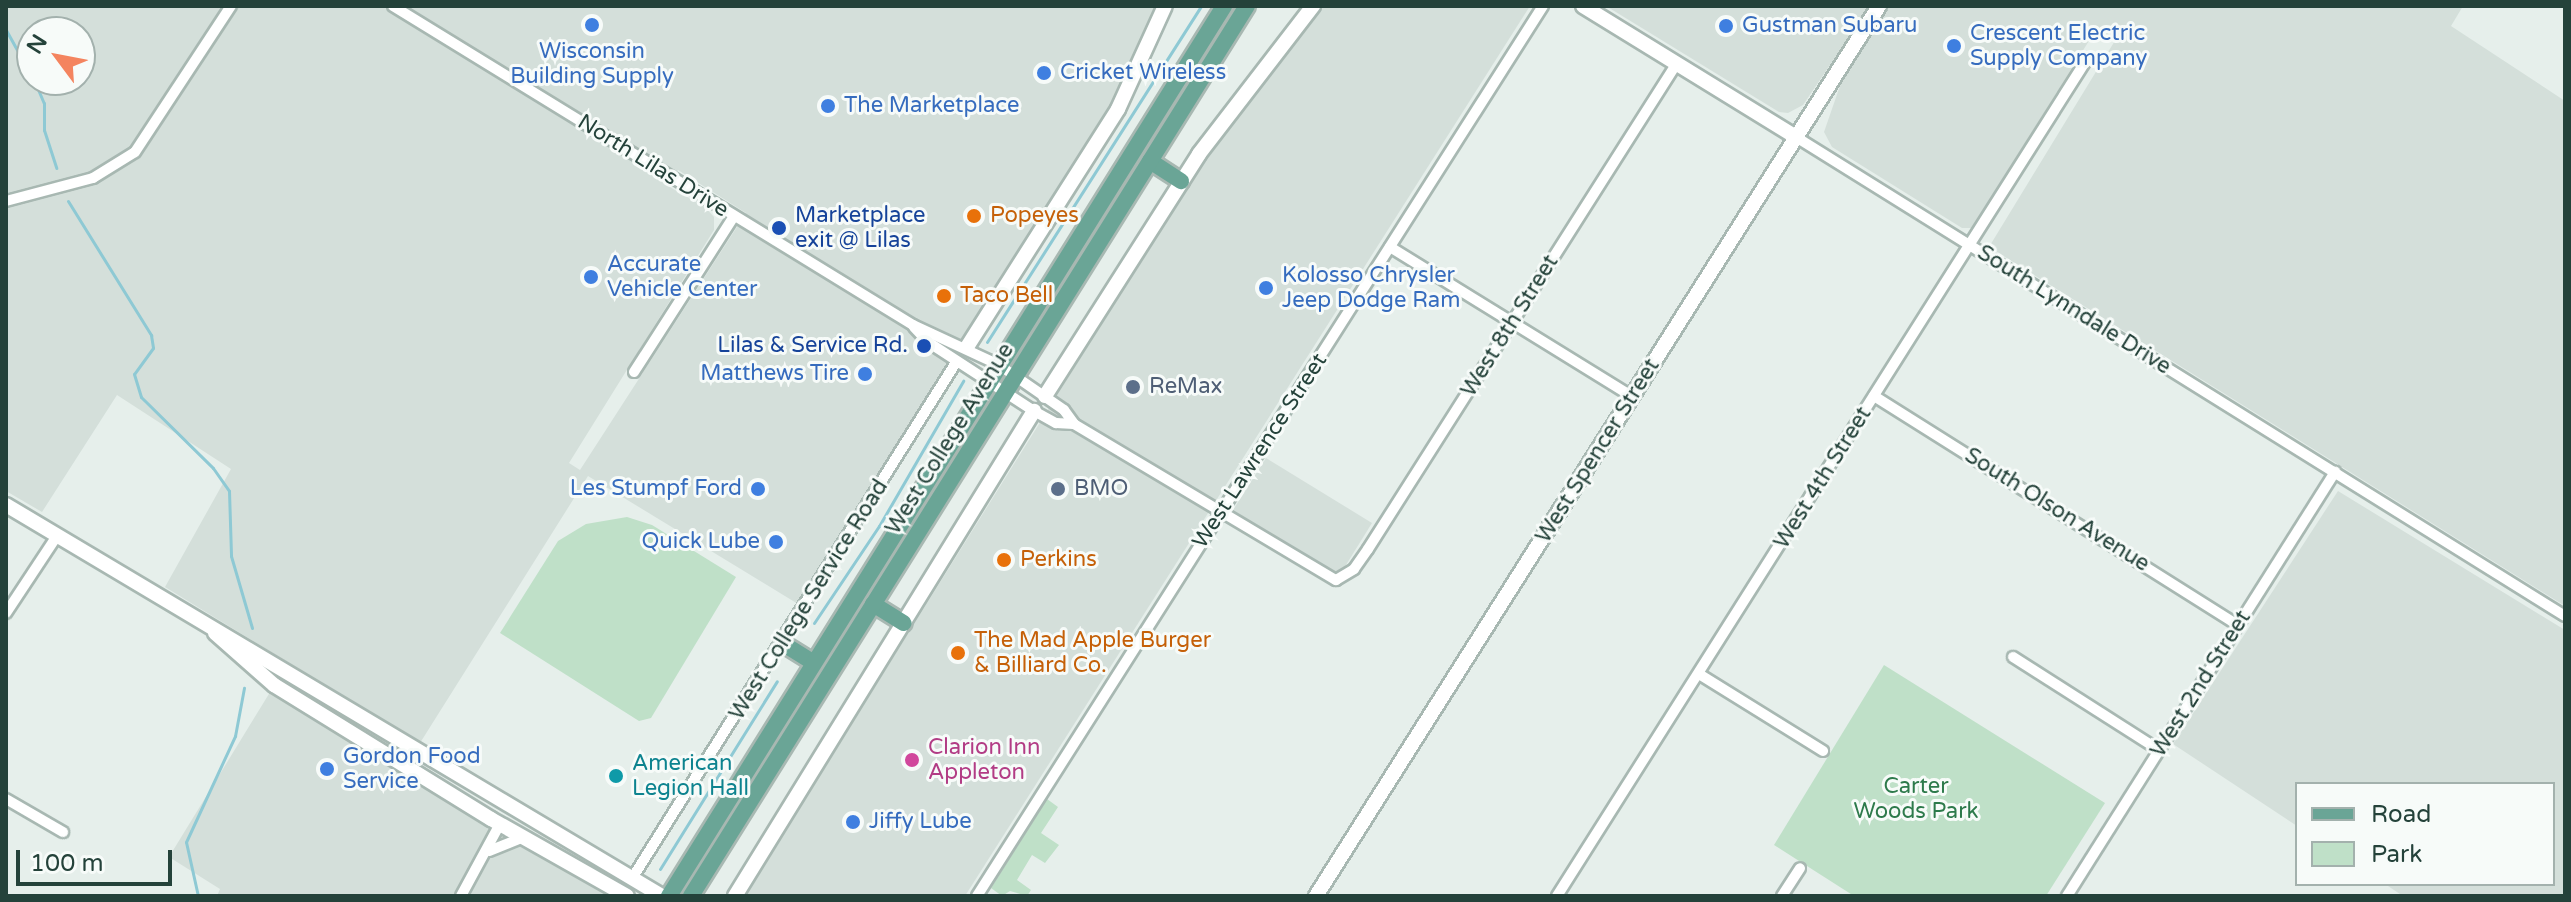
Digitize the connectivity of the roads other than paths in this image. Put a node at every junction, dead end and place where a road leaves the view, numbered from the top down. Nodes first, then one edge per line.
1 (231, 6) edge
2 (393, 6) edge
3 (1165, 6) edge
4 (1224, 6) edge
5 (1247, 6) edge
6 (1313, 6) edge
7 (1543, 6) edge
8 (1583, 6) edge
9 (1879, 6) edge
10 (2087, 59) dead end
11 (1677, 63) junction
12 (1796, 137) junction
13 (1150, 161) junction
14 (1181, 181) junction
15 (6, 201) edge
16 (734, 216) junction
17 (1970, 245) junction
18 (1390, 247) junction
19 (1512, 321) junction
20 (913, 325) junction
21 (967, 347) junction
22 (957, 361) junction
23 (999, 365) junction
24 (634, 372) dead end
25 (1016, 376) junction
26 (989, 382) junction
27 (1005, 393) junction
28 (1045, 396) junction
29 (1874, 396) junction
30 (1633, 397) junction
31 (1034, 411) junction
32 (1074, 424) junction
33 (2335, 472) junction
34 (6, 505) edge
35 (1221, 514) junction
36 (57, 536) junction
37 (873, 604) junction
38 (6, 613) edge
39 (2565, 616) edge
40 (903, 623) junction
41 (2238, 625) junction
42 (215, 633) junction
43 (782, 643) junction
44 (2013, 657) dead end
45 (813, 662) junction
46 (1699, 674) junction
47 (2159, 750) junction
48 (1823, 751) dead end
49 (6, 799) edge
50 (500, 824) junction
51 (63, 832) dead end
52 (524, 837) junction
53 (566, 837) junction
54 (489, 851) junction
55 (1800, 868) dead end
56 (633, 877) junction
57 (461, 896) edge
58 (627, 896) edge
59 (662, 896) edge
60 (669, 896) edge
61 (691, 896) edge
62 (735, 896) edge
63 (977, 896) edge
64 (1316, 896) edge
65 (1557, 896) edge
66 (1782, 896) edge
67 (2067, 896) edge

1 - 15 street
2 - 16 street, North Lilas Drive
3 - 21 street
4 - 23 main road, West College Avenue
5 - 13 main road, West College Avenue
6 - 14 street
7 - 18 street, West Lawrence Street
8 - 11 street, South Lynndale Drive
9 - 12 street, West Spencer Street
10 - 17 street, West 4th Street
11 - 12 street, South Lynndale Drive
11 - 19 street, West 8th Street
12 - 17 street, South Lynndale Drive
12 - 30 street, West Spencer Street
13 - 14 main road
13 - 25 main road, West College Avenue
14 - 28 street
16 - 20 street, North Lilas Drive
16 - 24 street
17 - 29 street, West 4th Street
17 - 33 street, South Lynndale Drive
18 - 19 street
18 - 35 street, West Lawrence Street
19 - 30 street
19 - 35 street, West 8th Street
20 - 21 street, North Lilas Drive
20 - 22 street, North Lilas Drive
21 - 23 street, North Lilas Drive
22 - 26 street, North Lilas Drive
22 - 43 street, West College Service Road
23 - 25 street, North Lilas Drive
23 - 26 main road, West College Avenue
25 - 27 main road, West College Avenue
25 - 28 street, North Lilas Drive
26 - 27 street, North Lilas Drive
26 - 45 main road, West College Avenue
27 - 31 street, North Lilas Drive
27 - 37 main road, West College Avenue
28 - 32 street, North Lilas Drive
29 - 41 street, South Olson Avenue
29 - 46 street, West 4th Street
30 - 64 street, West Spencer Street
31 - 32 street, North Lilas Drive
31 - 40 street
32 - 35 street
33 - 39 street, South Lynndale Drive
33 - 41 street, West 2nd Street
34 - 36 street
35 - 63 street, West Lawrence Street
36 - 38 street
36 - 42 street
37 - 40 main road
37 - 61 main road, West College Avenue
40 - 62 street
41 - 47 street, West 2nd Street
42 - 50 street
42 - 53 street
43 - 45 main road
43 - 56 street, West College Service Road
44 - 47 street
45 - 60 main road, West College Avenue
46 - 48 street
46 - 65 street, West 4th Street
47 - 67 street, West 2nd Street
49 - 51 street
50 - 52 street
50 - 53 street
50 - 54 street
52 - 54 street
52 - 58 street
53 - 56 street
54 - 57 street
55 - 66 street
56 - 59 street

